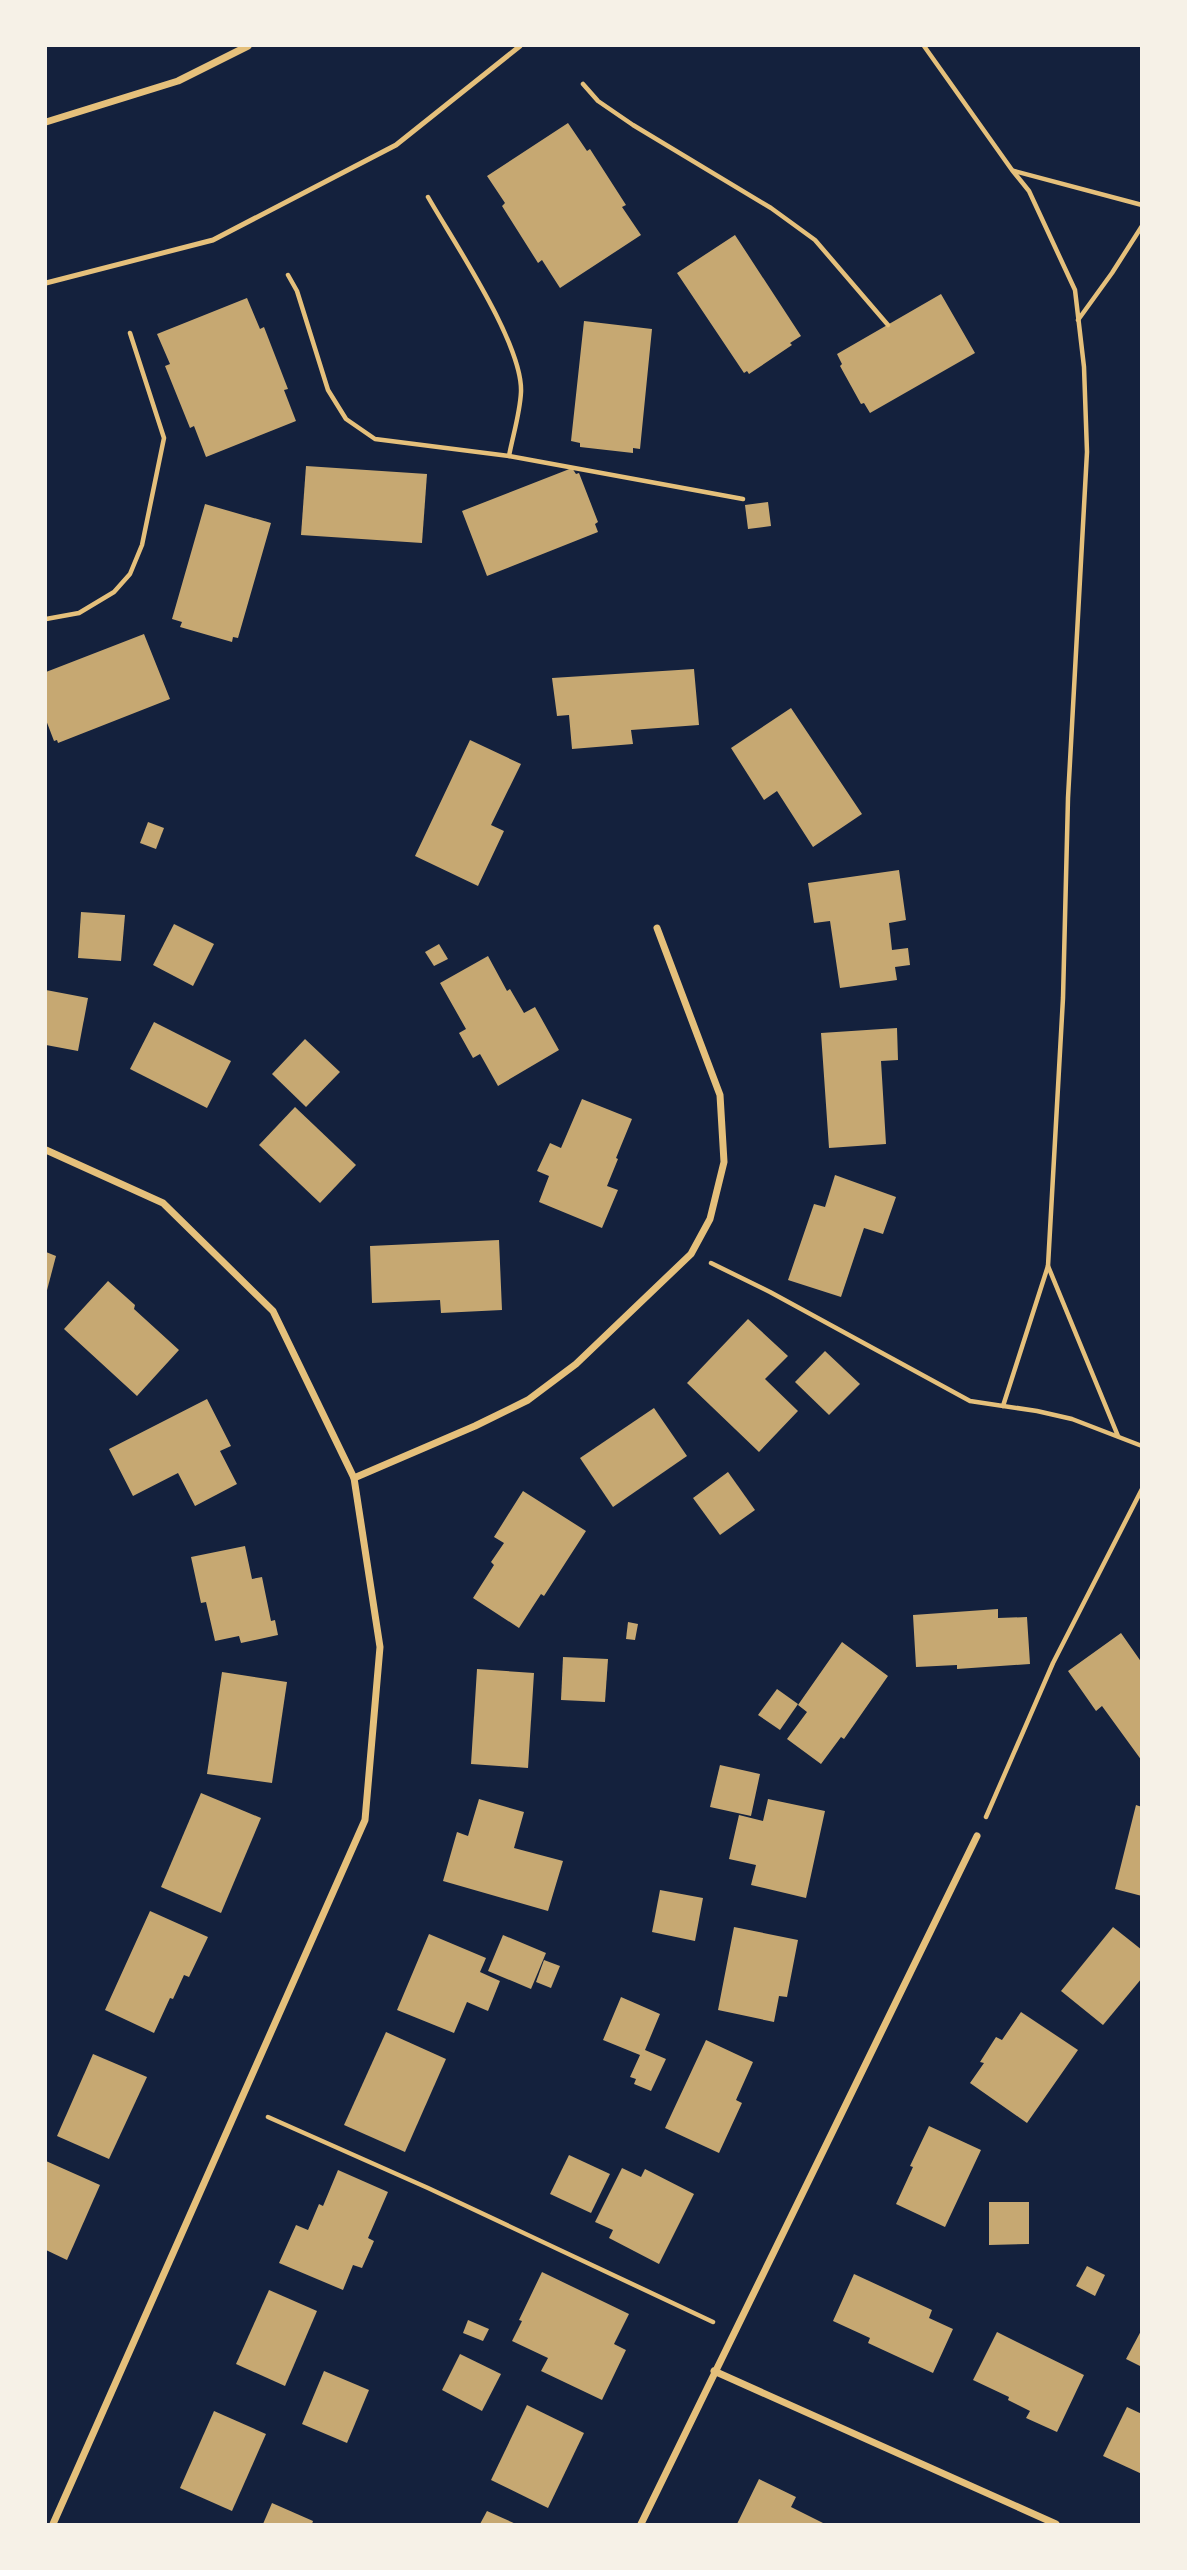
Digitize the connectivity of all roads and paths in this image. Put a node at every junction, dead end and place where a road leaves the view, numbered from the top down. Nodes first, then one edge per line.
1 (248, 46) edge
2 (520, 46) edge
3 (924, 46) edge
4 (583, 84) dead end
5 (46, 122) edge
6 (1012, 170) junction
7 (428, 197) dead end
8 (1142, 205) edge
9 (1142, 226) edge
10 (288, 275) dead end
11 (46, 283) edge
12 (1078, 320) junction
13 (888, 325) dead end
14 (130, 333) dead end
15 (509, 456) junction
16 (743, 499) dead end
17 (46, 619) edge
18 (657, 928) dead end
19 (46, 1150) edge
20 (691, 1254) junction
21 (1048, 1266) junction
22 (1003, 1406) junction
23 (1118, 1436) junction
24 (1142, 1446) edge
25 (354, 1478) junction
26 (1142, 1489) edge
27 (977, 1836) joint
28 (268, 2117) dead end
29 (713, 2322) dead end
30 (715, 2371) junction
31 (53, 2525) edge
32 (641, 2525) edge
33 (1056, 2525) edge

1 - 5 street
2 - 11 lane
3 - 6 path
4 - 13 path
6 - 8 path
6 - 12 path
7 - 15 path
9 - 12 path
10 - 15 path
12 - 21 path
14 - 17 path
15 - 16 path
18 - 20 street
19 - 25 street
20 - 22 path
20 - 25 street
21 - 22 path
21 - 23 path
22 - 23 path
23 - 24 path
25 - 31 street
26 - 27 path
27 - 30 street
28 - 29 path
30 - 32 street
30 - 33 street

